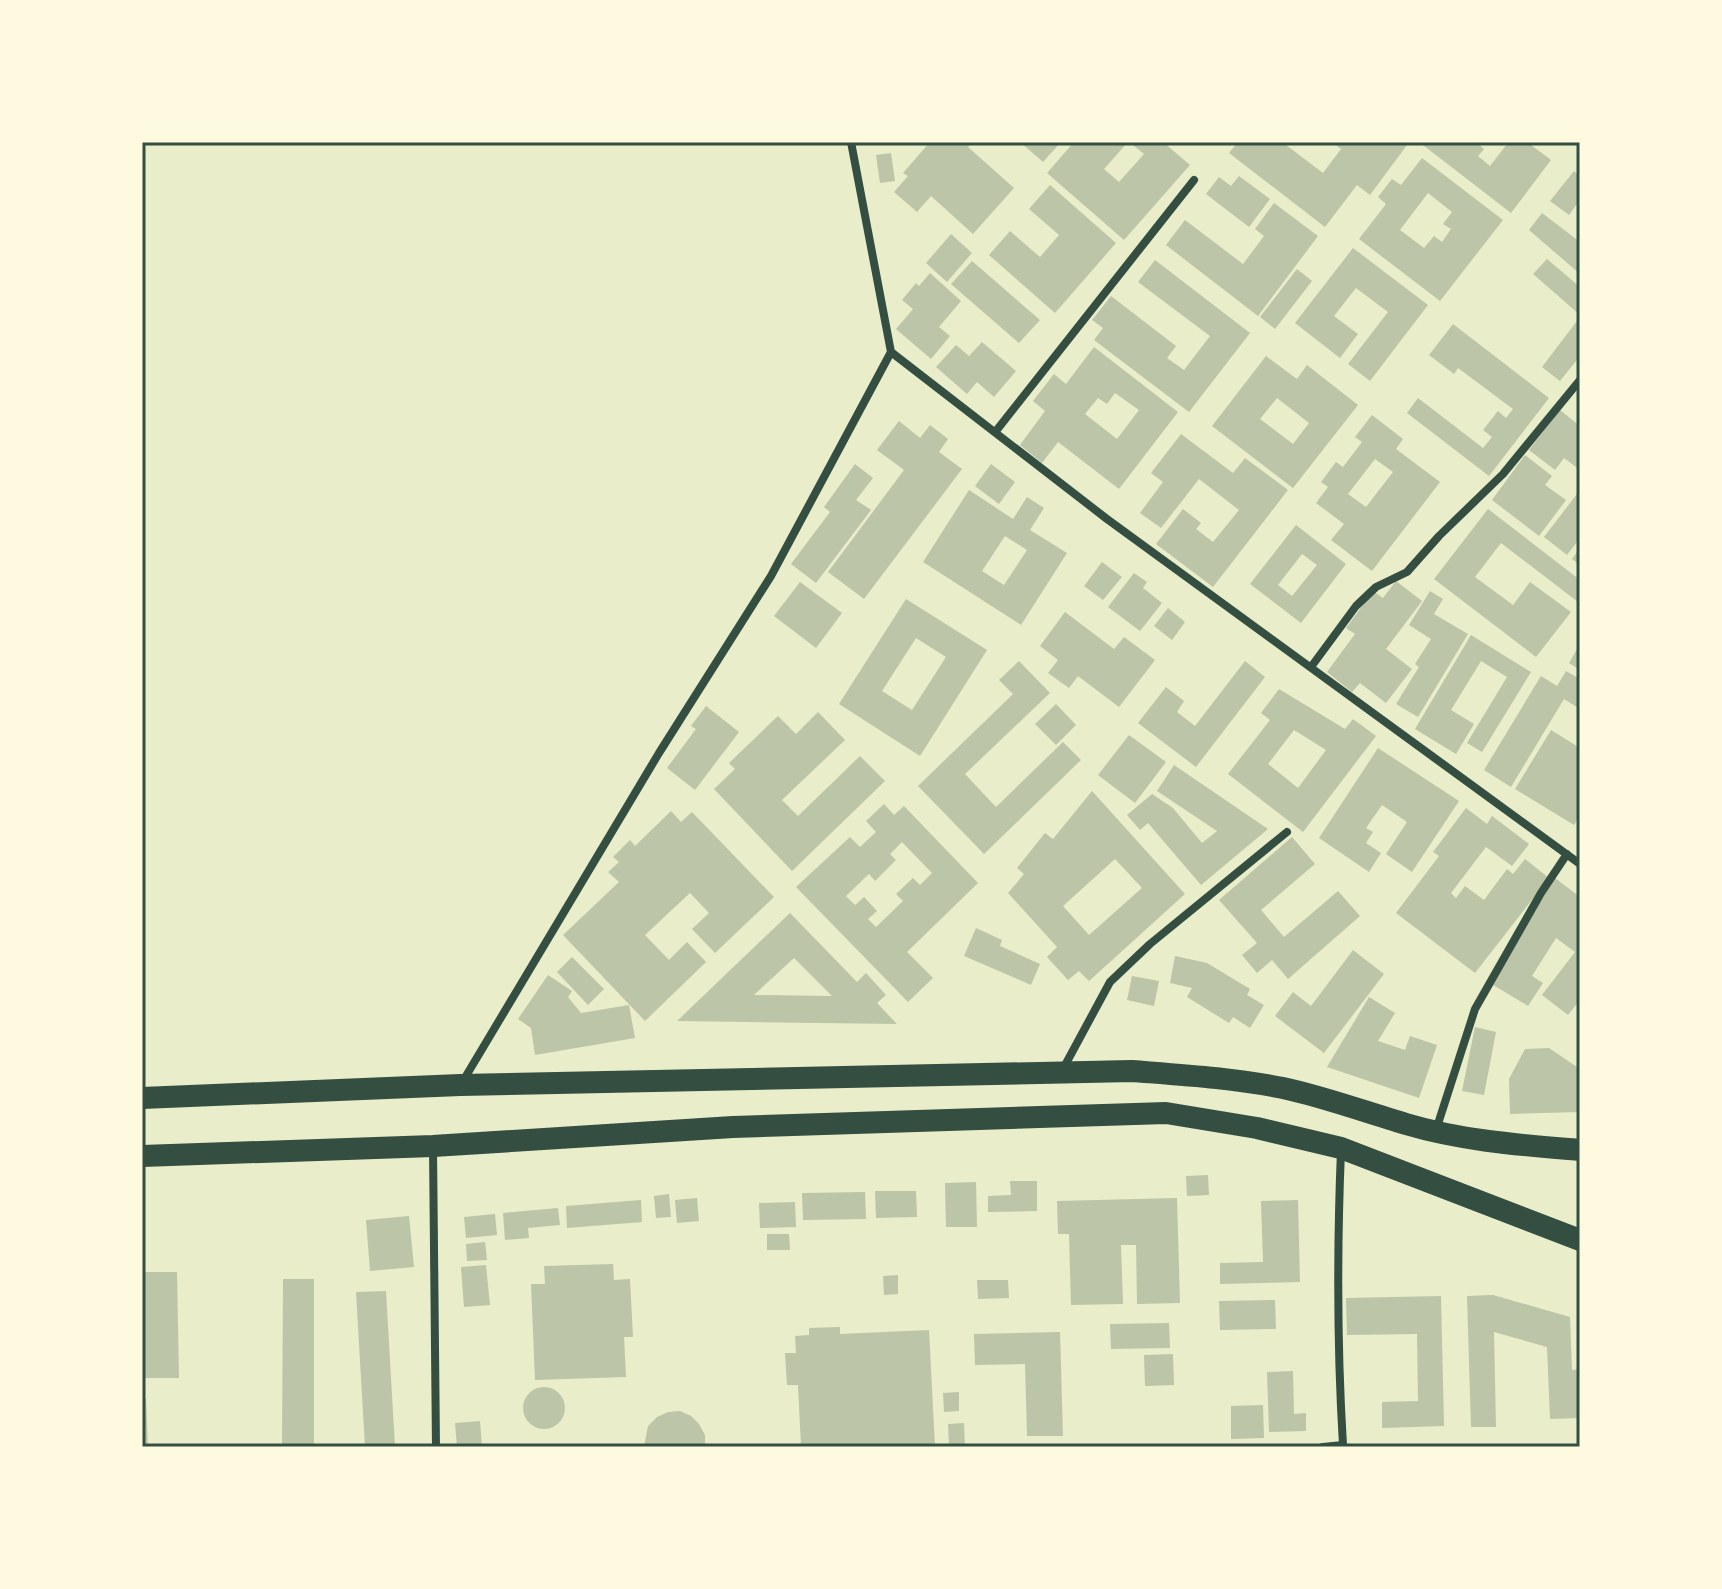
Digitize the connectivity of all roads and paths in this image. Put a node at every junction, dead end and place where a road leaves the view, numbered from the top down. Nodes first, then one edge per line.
1 (851, 142) edge
2 (1194, 180) dead end
3 (891, 352) junction
4 (1580, 380) edge
5 (996, 431) junction
6 (1311, 667) junction
7 (1287, 832) dead end
8 (1567, 854) junction
9 (1580, 864) edge
10 (1061, 1073) junction
11 (460, 1085) junction
12 (142, 1098) edge
13 (1436, 1131) junction
14 (433, 1146) junction
15 (1341, 1148) junction
16 (1580, 1150) edge
17 (142, 1156) edge
18 (1580, 1240) edge
19 (436, 1447) edge
20 (1323, 1447) edge

1 - 3 street
2 - 5 street
3 - 5 street
3 - 11 street
4 - 6 street
5 - 6 street
6 - 8 street
7 - 10 street
8 - 9 street
8 - 13 street
10 - 11 highway
10 - 13 highway
11 - 12 highway
13 - 16 highway
14 - 15 highway
14 - 17 highway
14 - 19 street
15 - 18 highway
15 - 20 street

